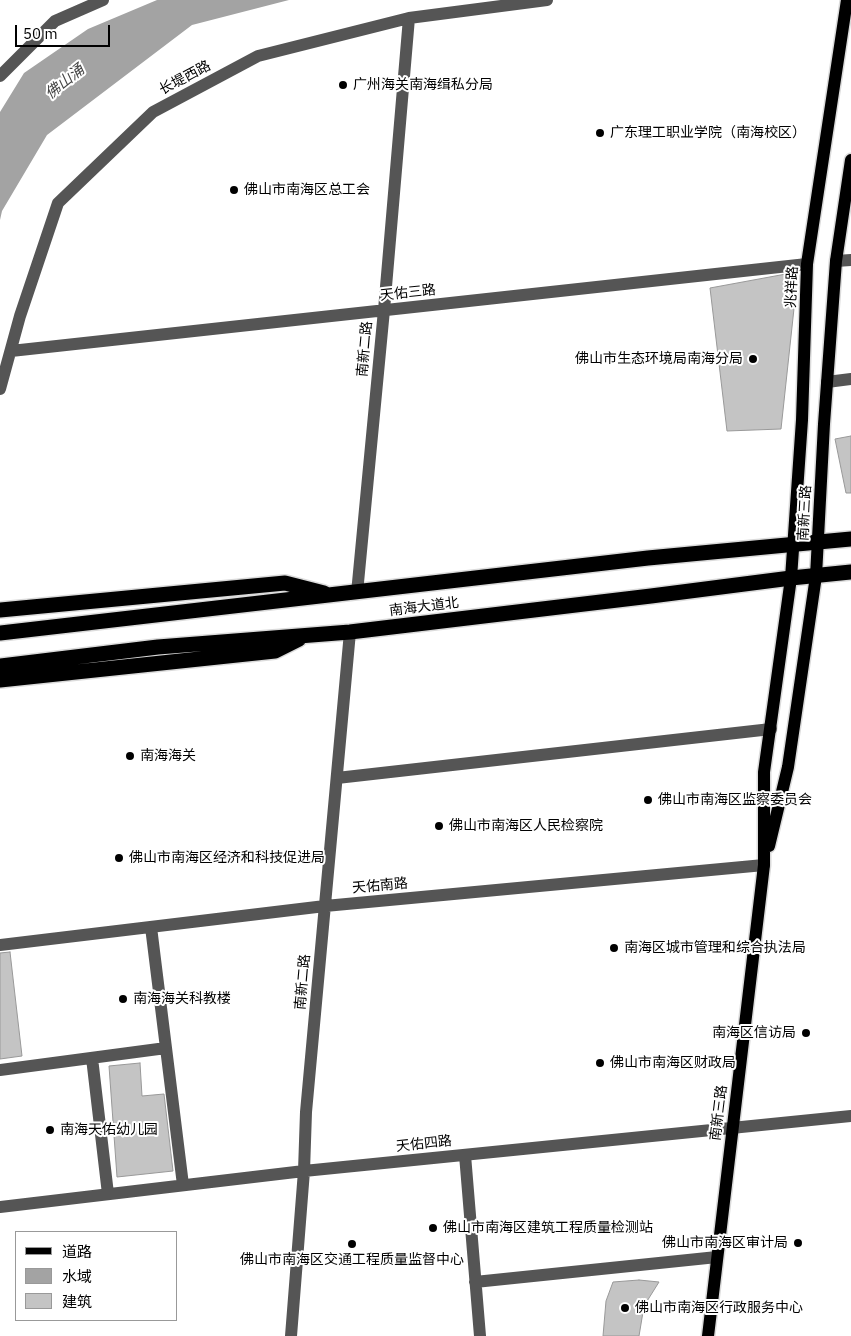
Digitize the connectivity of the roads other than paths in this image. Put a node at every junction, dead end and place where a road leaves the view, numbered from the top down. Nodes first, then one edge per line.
1 (103, 0) edge
2 (547, 0) edge
3 (847, 0) edge
4 (409, 18) junction
5 (0, 76) edge
6 (851, 160) edge
7 (851, 260) edge
8 (836, 261) junction
9 (807, 264) junction
10 (384, 310) junction
11 (11, 351) junction
12 (851, 379) edge
13 (827, 382) junction
14 (0, 389) edge
15 (851, 539) edge
16 (818, 542) junction
17 (794, 545) junction
18 (851, 572) edge
19 (816, 576) junction
20 (791, 578) junction
21 (358, 593) junction
22 (333, 596) junction
23 (0, 610) edge
24 (350, 632) junction
25 (0, 634) edge
26 (306, 635) junction
27 (0, 666) edge
28 (0, 680) edge
29 (771, 729) junction
30 (337, 778) junction
31 (764, 865) junction
32 (325, 906) junction
33 (151, 927) junction
34 (0, 945) edge
35 (166, 1048) junction
36 (92, 1058) junction
37 (0, 1070) edge
38 (851, 1116) edge
39 (732, 1129) junction
40 (465, 1155) junction
41 (304, 1171) junction
42 (183, 1185) junction
43 (108, 1194) junction
44 (0, 1207) edge
45 (717, 1257) junction
46 (475, 1282) junction
47 (291, 1336) edge
48 (480, 1336) edge
49 (708, 1336) edge

1 - 5 street
2 - 4 street, 长堤西路
3 - 9 main road, 兆祥路
4 - 10 street, 南新二路
4 - 11 street, 长堤西路
6 - 8 main road, 南新三路
7 - 8 street
8 - 13 main road, 南新三路
9 - 10 street, 天佑三路
9 - 17 main road, 兆祥路
10 - 11 street, 天佑三路
10 - 21 street, 南新二路
11 - 14 street, 长堤西路
12 - 13 street
13 - 16 main road, 南新三路
15 - 16 highway, 南海大道北
16 - 17 highway, 南海大道北
16 - 19 main road, 南新三路
17 - 20 main road, 兆祥路
17 - 21 highway, 南海大道北
18 - 19 highway, 南海大道北
19 - 20 highway, 南海大道北
19 - 31 main road, 南新三路
20 - 24 highway, 南海大道北
20 - 29 main road, 南新三路
21 - 22 highway, 南海大道北
22 - 23 highway
22 - 25 highway, 南海大道北
24 - 26 highway, 南海大道北
24 - 30 street, 南新二路
26 - 27 highway, 南海大道北
26 - 28 highway
29 - 30 street
29 - 31 main road, 南新三路
30 - 32 street, 南新二路
31 - 32 street, 天佑南路
31 - 39 main road, 南新三路
32 - 33 street, 天佑南路
32 - 41 street, 南新二路
33 - 34 street, 天佑南路
33 - 35 street
35 - 36 street
35 - 42 street
36 - 37 street
36 - 43 street
38 - 39 street, 天佑四路
39 - 40 street, 天佑四路
39 - 45 main road, 南新三路
40 - 41 street, 天佑四路
40 - 46 street
41 - 42 street, 天佑四路
41 - 47 street, 南新二路
42 - 43 street, 天佑四路
43 - 44 street, 天佑四路
45 - 46 street
45 - 49 main road, 南新三路
46 - 48 street

